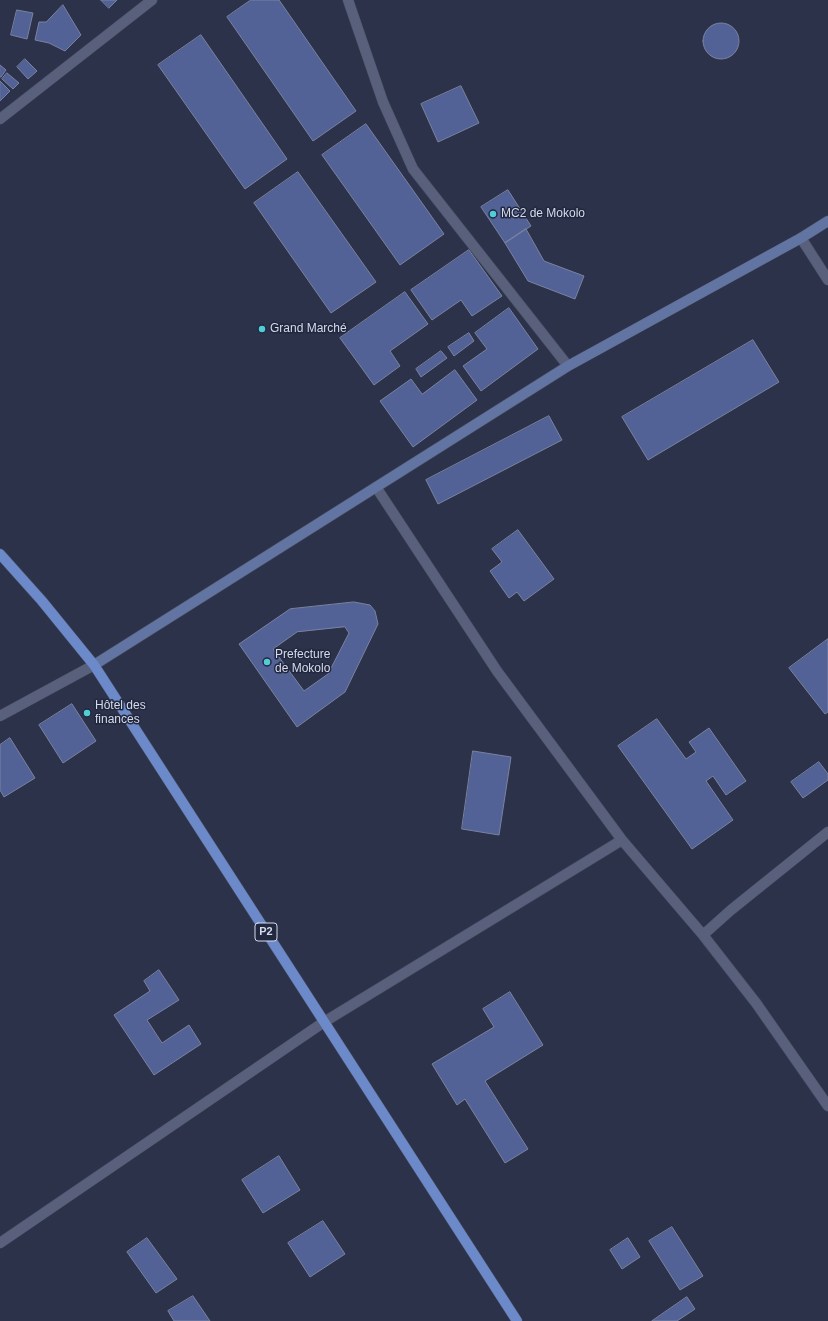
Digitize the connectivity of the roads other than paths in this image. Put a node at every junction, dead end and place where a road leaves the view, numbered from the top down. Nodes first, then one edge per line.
1 (152, 0) edge
2 (348, 0) edge
3 (0, 119) edge
4 (828, 221) edge
5 (801, 238) junction
6 (828, 280) edge
7 (568, 366) junction
8 (376, 487) junction
9 (0, 554) edge
10 (94, 665) junction
11 (0, 716) edge
12 (828, 832) edge
13 (622, 840) junction
14 (703, 935) junction
15 (324, 1022) junction
16 (828, 1106) edge
17 (0, 1243) edge
18 (517, 1321) edge

1 - 3 street
2 - 7 street
4 - 5 street
5 - 6 street
5 - 7 street
7 - 8 street
8 - 10 street
8 - 13 street
9 - 10 main road, P2
10 - 11 street
10 - 15 main road, P2
12 - 14 street
13 - 14 street
13 - 15 street
14 - 16 street
15 - 17 street
15 - 18 main road, P2

